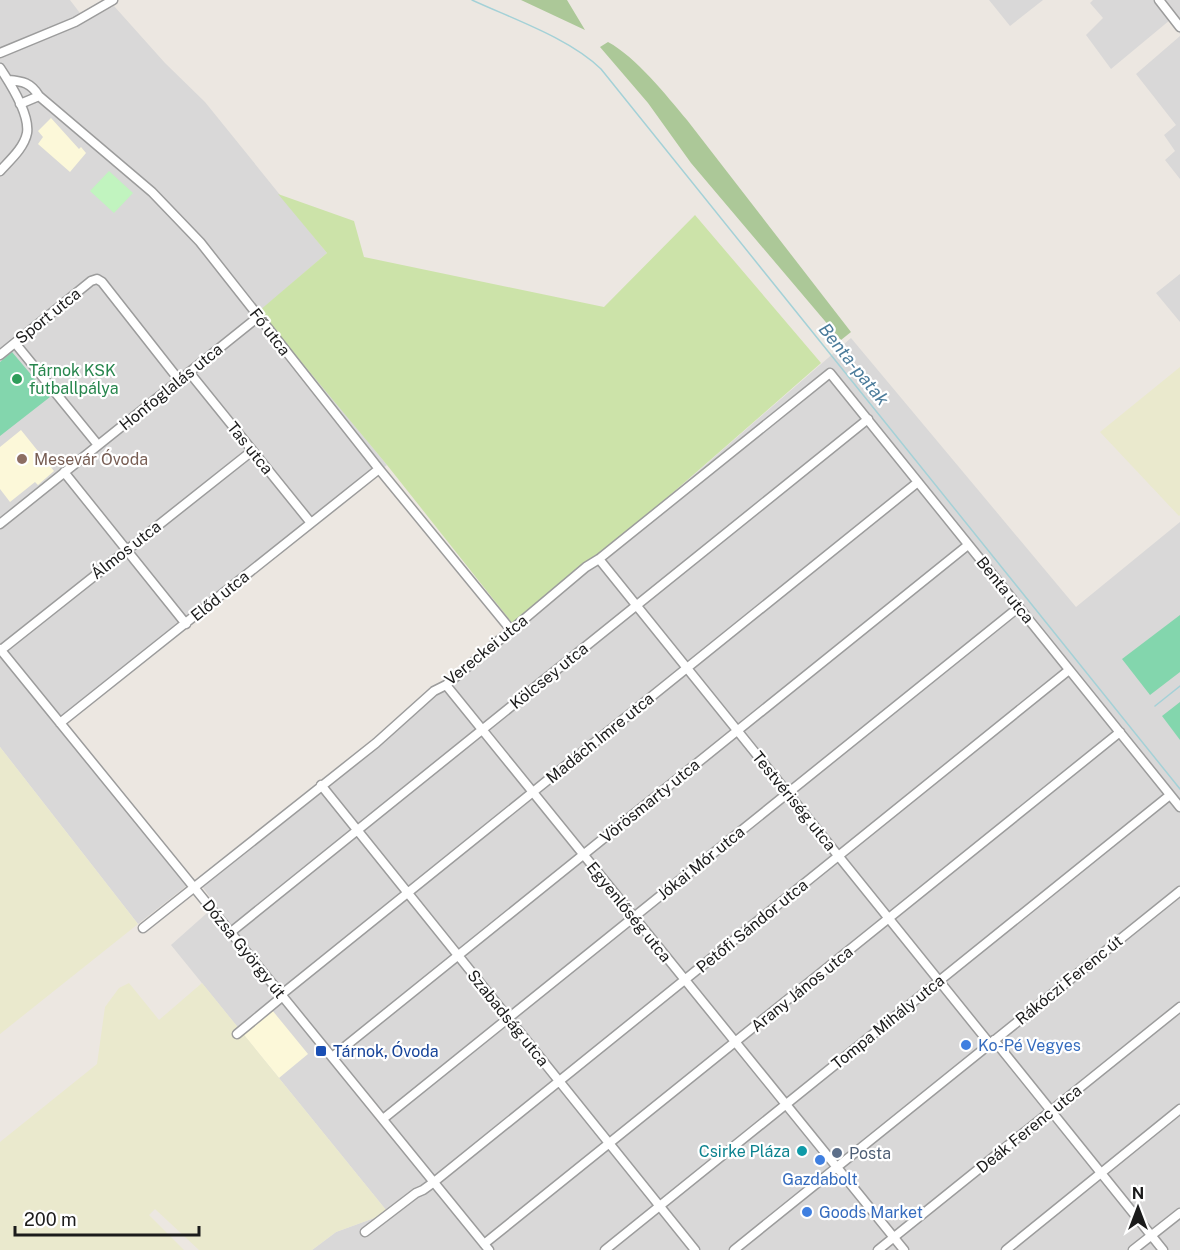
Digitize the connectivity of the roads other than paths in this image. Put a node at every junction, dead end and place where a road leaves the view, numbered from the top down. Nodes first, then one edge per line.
1 (113, 0) edge
2 (1159, 0) edge
3 (1180, 27) edge
4 (0, 53) edge
5 (0, 68) edge
6 (8, 80) junction
7 (39, 96) junction
8 (20, 104) junction
9 (0, 171) edge
10 (258, 317) junction
11 (15, 343) junction
12 (0, 355) edge
13 (189, 372) junction
14 (830, 373) joint
15 (179, 380) junction
16 (868, 419) junction
17 (98, 445) junction
18 (252, 451) junction
19 (379, 469) junction
20 (64, 472) junction
21 (918, 482) junction
22 (311, 523) junction
23 (0, 524) edge
24 (968, 545) junction
25 (127, 549) junction
26 (598, 559) junction
27 (637, 606) junction
28 (1019, 607) junction
29 (186, 624) junction
30 (512, 630) junction
31 (1, 649) edge
32 (687, 668) junction
33 (1069, 670) junction
34 (446, 685) junction
35 (60, 723) junction
36 (482, 730) junction
37 (738, 731) junction
38 (1120, 732) junction
39 (321, 785) junction
40 (533, 792) junction
41 (788, 794) junction
42 (1170, 795) junction
43 (1180, 807) edge
44 (357, 830) junction
45 (584, 855) junction
46 (838, 856) junction
47 (193, 886) junction
48 (1180, 891) edge
49 (408, 894) junction
50 (634, 918) junction
51 (889, 919) junction
52 (143, 928) dead end
53 (231, 932) junction
54 (458, 956) junction
55 (684, 980) junction
56 (939, 981) junction
57 (282, 995) junction
58 (1180, 1007) edge
59 (509, 1018) junction
60 (237, 1034) dead end
61 (992, 1042) junction
62 (734, 1043) junction
63 (332, 1057) junction
64 (559, 1081) junction
65 (785, 1105) junction
66 (1180, 1109) edge
67 (1051, 1112) junction
68 (383, 1119) junction
69 (609, 1144) junction
70 (836, 1168) junction
71 (1100, 1173) junction
72 (434, 1182) junction
73 (660, 1206) junction
74 (1180, 1213) edge
75 (365, 1232) dead end
76 (1151, 1236) junction
77 (894, 1238) junction
78 (486, 1247) edge
79 (605, 1250) edge
80 (695, 1250) edge
81 (734, 1250) edge
82 (878, 1250) edge
83 (904, 1250) edge
84 (1006, 1250) edge
85 (1133, 1250) edge
86 (1162, 1250) edge

1 - 4 street
2 - 3 street
5 - 6 street
6 - 7 street, Fő utca
6 - 8 street
7 - 8 street
7 - 10 street, Fő utca
8 - 9 street
10 - 13 street, Honfoglalás utca
10 - 19 street, Fő utca
11 - 12 street, Sport utca
11 - 15 street, Sport utca
11 - 17 street
13 - 15 street, Honfoglalás utca
13 - 18 street, Tas utca
14 - 16 street, Benta utca
14 - 26 street, Vereckei utca
15 - 17 street, Honfoglalás utca
16 - 21 street, Benta utca
16 - 27 street, Kölcsey utca
17 - 20 street, Honfoglalás utca
18 - 22 street, Tas utca
18 - 25 street, Álmos utca
19 - 22 street, Előd utca
19 - 30 street, Fő utca
20 - 23 street, Honfoglalás utca
20 - 25 street
21 - 24 street, Benta utca
21 - 32 street, Madách Imre utca
22 - 29 street, Előd utca
24 - 28 street, Benta utca
24 - 37 street, Vörösmarty utca
25 - 29 street
25 - 31 street, Álmos utca
26 - 27 street, Testvériség utca
26 - 30 street, Vereckei utca
27 - 32 street, Testvériség utca
27 - 36 street, Kölcsey utca
28 - 33 street, Benta utca
28 - 41 street, Jókai Mór utca
29 - 35 street, Előd utca
30 - 34 street, Vereckei utca
31 - 35 street, Dózsa György út
32 - 37 street, Testvériség utca
32 - 40 street, Madách Imre utca
33 - 38 street, Benta utca
33 - 46 street, Petőfi Sándor utca
34 - 36 street, Egyenlőség utca
34 - 39 street, Vereckei utca
35 - 47 street, Dózsa György út
36 - 40 street, Egyenlőség utca
36 - 44 street, Kölcsey utca
37 - 41 street, Testvériség utca
37 - 45 street, Vörösmarty utca
38 - 42 street, Benta utca
38 - 51 street, Arany János utca
39 - 44 street, Szabadság utca
39 - 47 street, Vereckei utca
40 - 45 street, Egyenlőség utca
40 - 49 street, Madách Imre utca
41 - 46 street, Testvériség utca
41 - 50 street, Jókai Mór utca
42 - 43 street, Benta utca
42 - 56 street, Tompa Mihály utca
44 - 49 street, Szabadság utca
44 - 53 street, Kölcsey utca
45 - 50 street, Egyenlőség utca
45 - 54 street, Vörösmarty utca
46 - 51 street, Testvériség utca
46 - 55 street, Petőfi Sándor utca
47 - 52 street, Vereckei utca
47 - 53 street, Dózsa György út
48 - 61 street, Rákóczi Ferenc út
49 - 54 street, Szabadság utca
49 - 57 street, Madách Imre utca
50 - 55 street, Egyenlőség utca
50 - 59 street, Jókai Mór utca
51 - 56 street, Testvériség utca
51 - 62 street, Arany János utca
53 - 57 street, Dózsa György út
54 - 59 street, Szabadság utca
54 - 63 street, Vörösmarty utca
55 - 62 street, Egyenlőség utca
55 - 64 street, Petőfi Sándor utca
56 - 61 street, Testvériség utca
56 - 65 street, Tompa Mihály utca
57 - 60 street, Madách Imre utca
57 - 63 street, Dózsa György út
58 - 67 street, Deák Ferenc utca
59 - 64 street, Szabadság utca
59 - 68 street, Jókai Mór utca
61 - 67 street, Testvériség utca
61 - 70 street, Rákóczi Ferenc út
62 - 65 street, Egyenlőség utca
62 - 69 street, Arany János utca
63 - 68 street, Dózsa György út
64 - 69 street, Szabadság utca
64 - 72 street, Petőfi Sándor utca
65 - 70 street, Egyenlőség utca
65 - 73 street, Tompa Mihály utca
66 - 71 street
67 - 71 street, Testvériség utca
67 - 77 street, Deák Ferenc utca
68 - 72 street, Dózsa György út
69 - 73 street, Szabadság utca
69 - 78 street, Arany János utca
70 - 77 street, Egyenlőség utca
70 - 81 street, Rákóczi Ferenc út
71 - 76 street, Testvériség utca
71 - 84 street
72 - 75 street, Petőfi Sándor utca
72 - 78 street, Dózsa György út
73 - 79 street, Tompa Mihály utca
73 - 80 street, Szabadság utca
74 - 76 street
76 - 85 street
76 - 86 street, Testvériség utca
77 - 82 street, Deák Ferenc utca
77 - 83 street, Egyenlőség utca

